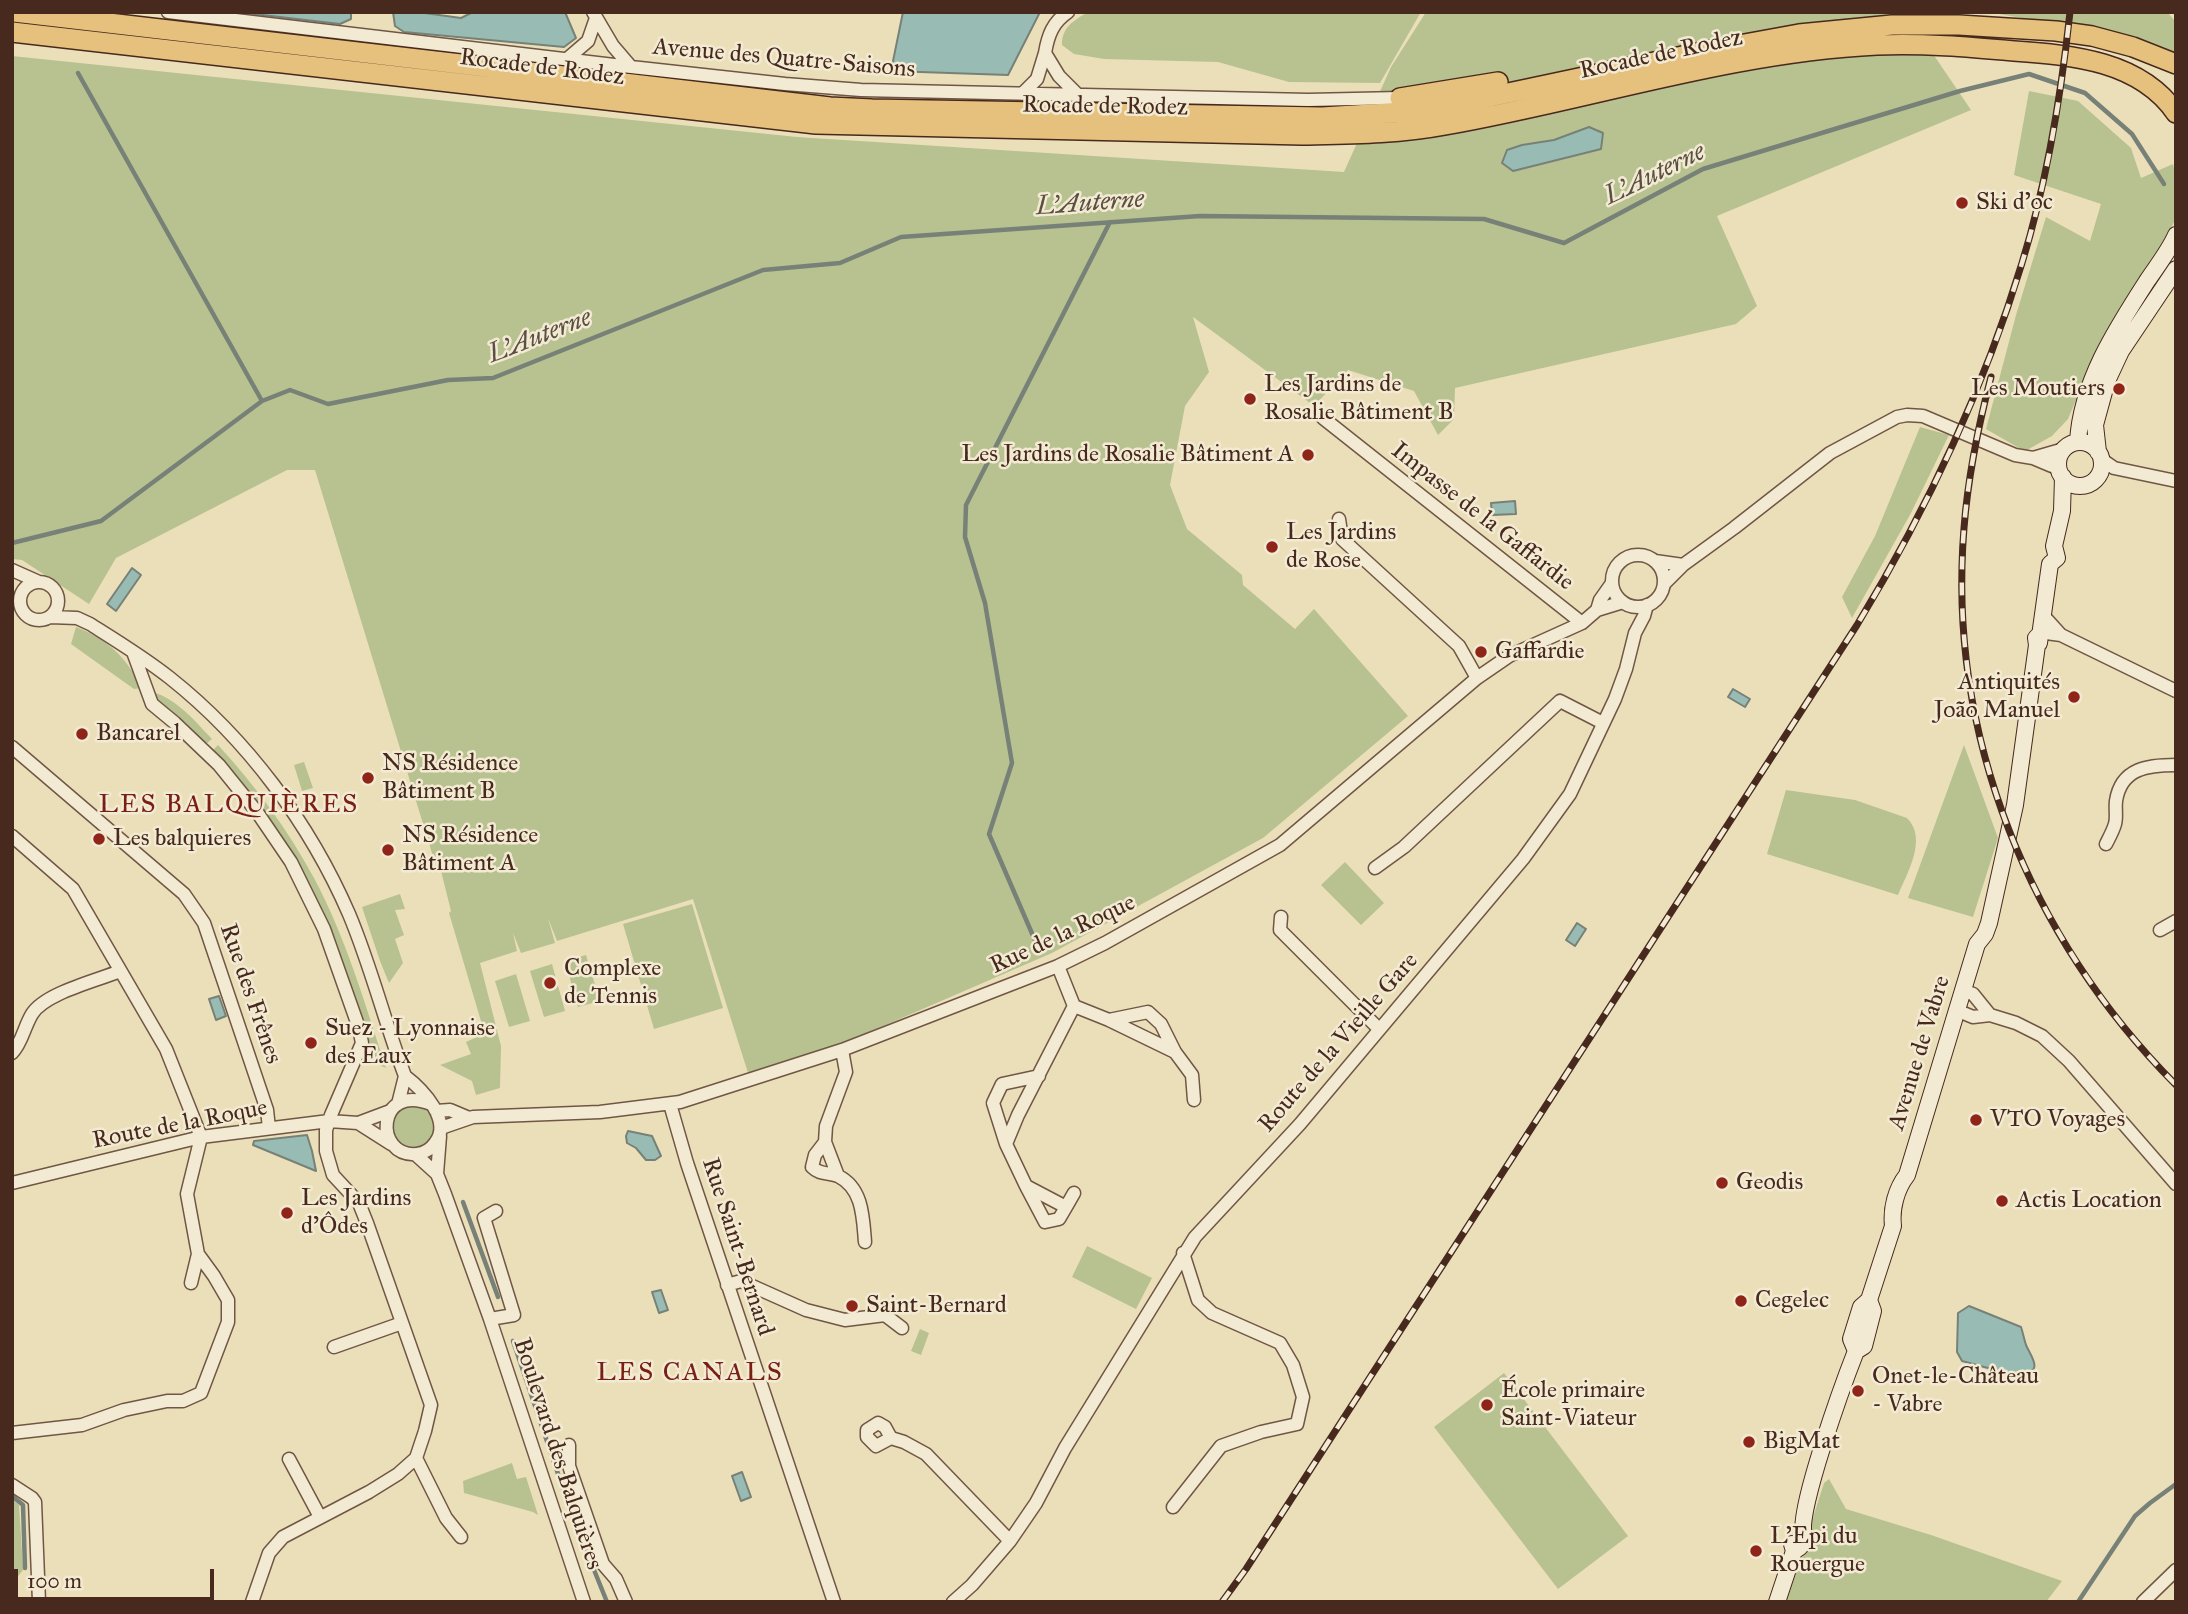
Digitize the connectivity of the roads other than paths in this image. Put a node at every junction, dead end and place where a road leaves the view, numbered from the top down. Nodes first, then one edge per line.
1 (13, 12) edge
2 (168, 12) edge
3 (1068, 12) edge
4 (189, 13) edge
5 (594, 15) edge
6 (227, 16) edge
7 (12, 32) edge
8 (1706, 51) junction
9 (1045, 53) junction
10 (568, 59) junction
11 (2176, 64) edge
12 (631, 67) junction
13 (1022, 94) junction
14 (1078, 95) junction
15 (1400, 98) joint
16 (2176, 113) edge
17 (2176, 235) edge
18 (2176, 269) edge
19 (1323, 418) dead end
20 (2071, 446) junction
21 (2033, 458) junction
22 (2103, 463) junction
23 (2060, 471) junction
24 (2176, 481) edge
25 (2081, 485) junction
26 (2062, 511) junction
27 (1339, 519) dead end
28 (1656, 562) junction
29 (1683, 565) junction
30 (12, 570) edge
31 (38, 582) junction
32 (1612, 583) junction
33 (12, 584) edge
34 (1664, 584) junction
35 (56, 593) junction
36 (19, 600) junction
37 (1626, 604) junction
38 (1647, 605) junction
39 (1597, 610) junction
40 (2042, 614) junction
41 (12, 615) edge
42 (50, 617) junction
43 (76, 618) junction
44 (30, 619) junction
45 (12, 620) edge
46 (1582, 623) junction
47 (1638, 626) junction
48 (2061, 635) junction
49 (2039, 638) junction
50 (133, 652) junction
51 (1477, 678) junction
52 (2176, 691) edge
53 (1603, 723) junction
54 (12, 747) edge
55 (2176, 765) edge
56 (12, 836) edge
57 (2106, 845) dead end
58 (1375, 868) dead end
59 (1281, 917) dead end
60 (2176, 921) edge
61 (2160, 930) dead end
62 (1058, 965) junction
63 (120, 971) junction
64 (1962, 990) junction
65 (1074, 1006) junction
66 (1956, 1010) junction
67 (1990, 1015) junction
68 (1109, 1020) junction
69 (1379, 1029) junction
70 (842, 1050) junction
71 (1175, 1052) junction
72 (12, 1054) edge
73 (405, 1076) junction
74 (1039, 1076) junction
75 (1194, 1100) dead end
76 (670, 1104) junction
77 (394, 1107) junction
78 (434, 1108) junction
79 (469, 1118) junction
80 (330, 1121) junction
81 (358, 1123) junction
82 (269, 1128) junction
83 (440, 1132) junction
84 (201, 1137) junction
85 (825, 1142) junction
86 (393, 1144) junction
87 (1006, 1144) junction
88 (415, 1154) junction
89 (437, 1174) junction
90 (838, 1177) junction
91 (12, 1183) edge
92 (2176, 1184) edge
93 (1026, 1186) junction
94 (1074, 1192) dead end
95 (1066, 1207) junction
96 (496, 1210) dead end
97 (865, 1242) dead end
98 (1183, 1253) junction
99 (198, 1254) junction
100 (191, 1283) dead end
101 (727, 1285) junction
102 (489, 1319) junction
103 (402, 1323) junction
104 (902, 1328) dead end
105 (334, 1347) dead end
106 (12, 1433) edge
107 (891, 1438) dead end
108 (569, 1445) dead end
109 (416, 1458) junction
110 (289, 1460) dead end
111 (12, 1485) edge
112 (1173, 1507) dead end
113 (320, 1517) junction
114 (461, 1537) dead end
115 (1010, 1541) junction
116 (2176, 1570) edge
117 (39, 1602) edge
118 (252, 1602) edge
119 (584, 1602) edge
120 (626, 1602) edge
121 (834, 1602) edge
122 (953, 1602) edge
123 (1777, 1602) edge
124 (2143, 1602) edge

1 - 8 highway, Rocade de Rodez
2 - 4 street, Avenue des Quatre-Saisons
3 - 9 street
4 - 6 street, Avenue des Quatre-Saisons
5 - 10 street
5 - 12 street
6 - 10 street, Avenue des Quatre-Saisons
7 - 16 highway, Rocade de Rodez
8 - 11 highway, Rocade de Rodez
8 - 15 highway
9 - 13 street
9 - 14 street
10 - 12 street, Avenue des Quatre-Saisons
12 - 13 street, Avenue des Quatre-Saisons
13 - 14 street, Avenue des Quatre-Saisons
14 - 15 street, Avenue des Quatre-Saisons
17 - 20 main road
18 - 22 main road
19 - 46 street, Impasse de la Gaffardie
20 - 21 street
20 - 22 main road
20 - 23 main road
21 - 23 street
21 - 29 street
22 - 24 street
22 - 25 main road
23 - 25 main road
23 - 26 main road, Avenue de Vabre
25 - 26 main road, Avenue de Vabre
26 - 40 main road, Avenue de Vabre
27 - 51 street
28 - 29 street
28 - 32 street
28 - 34 street
29 - 34 street
30 - 31 street
31 - 35 street
31 - 36 street
32 - 37 street
32 - 39 street, Rue de la Roque
33 - 36 street
34 - 38 street
35 - 42 street
35 - 43 street
36 - 41 street
36 - 44 street
37 - 38 street
37 - 39 street, Rue de la Roque
37 - 47 street
38 - 47 street, Route de la Vieille Gare
39 - 46 street, Rue de la Roque
40 - 48 street
40 - 49 main road, Avenue de Vabre
42 - 43 street
42 - 44 street
43 - 50 street
44 - 45 street
46 - 51 street, Rue de la Roque
47 - 53 street, Route de la Vieille Gare
48 - 49 street
48 - 52 street
49 - 64 main road, Avenue de Vabre
50 - 73 street
50 - 80 street
51 - 62 street, Rue de la Roque
53 - 58 street
53 - 69 street, Route de la Vieille Gare
54 - 82 street, Rue des Frênes
55 - 57 street
56 - 63 street
59 - 69 street
60 - 61 street
62 - 65 street
62 - 70 street, Rue de la Roque
63 - 72 street
63 - 84 street
64 - 66 main road, Avenue de Vabre
64 - 67 street
65 - 68 street
65 - 74 street
66 - 67 street
66 - 123 main road, Avenue de Vabre
67 - 92 street
68 - 71 street
68 - 71 street
69 - 98 street, Route de la Vieille Gare
70 - 76 street, Rue de la Roque
70 - 85 street
71 - 75 street
73 - 77 street
73 - 78 street
74 - 87 street
74 - 87 street
76 - 79 street, Rue de la Roque
76 - 101 street, Rue Saint-Bernard
77 - 78 street
77 - 81 street, Route de la Roque
77 - 86 street
78 - 79 street, Rue de la Roque
78 - 83 street
79 - 83 street, Rue de la Roque
80 - 81 street, Route de la Roque
80 - 82 street, Route de la Roque
80 - 103 street
81 - 86 street, Route de la Roque
82 - 84 street, Route de la Roque
83 - 88 street
83 - 89 street, Boulevard des Balquières
84 - 91 street, Route de la Roque
84 - 99 street
85 - 90 street
85 - 90 street
86 - 88 street
87 - 93 street
88 - 89 street, Boulevard des Balquières
89 - 102 street, Boulevard des Balquières
90 - 97 street
93 - 95 street
93 - 95 street
94 - 95 street
96 - 102 street, Boulevard des Balquières
98 - 112 street
98 - 115 street, Route de la Vieille Gare
99 - 100 street
99 - 106 street
101 - 104 street
101 - 121 street, Rue Saint-Bernard
102 - 119 street, Boulevard des Balquières
103 - 105 street
103 - 109 street
107 - 115 street
108 - 120 street, Boulevard des Balquières
109 - 113 street
109 - 114 street
110 - 113 street
111 - 117 street
113 - 118 street
115 - 122 street, Route de la Vieille Gare
116 - 124 street

